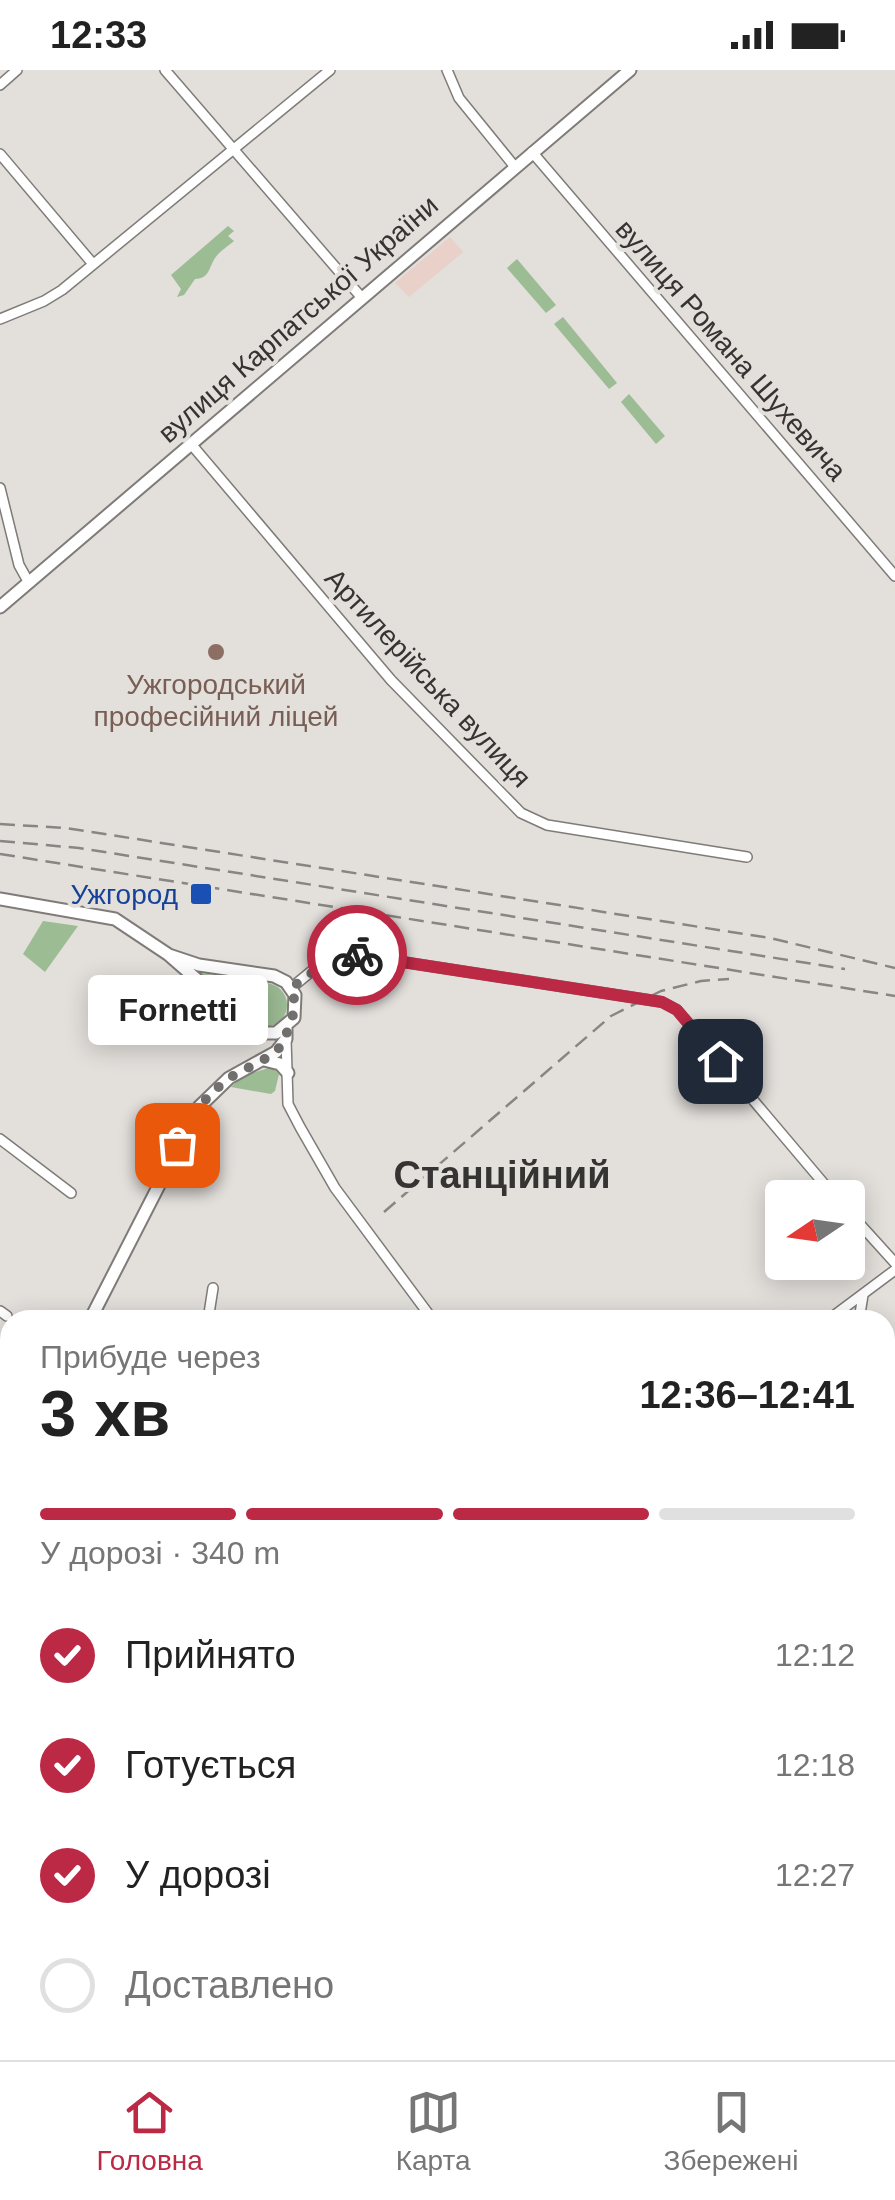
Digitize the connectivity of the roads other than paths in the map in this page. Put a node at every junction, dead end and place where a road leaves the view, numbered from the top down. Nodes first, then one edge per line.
1 (18, 70) edge
2 (165, 70) edge
3 (330, 70) edge
4 (447, 70) edge
5 (630, 70) edge
6 (0, 85) edge
7 (233, 149) junction
8 (532, 152) junction
9 (0, 154) edge
10 (515, 167) junction
11 (93, 264) junction
12 (362, 298) junction
13 (0, 319) edge
14 (191, 444) junction
15 (0, 488) edge
16 (895, 576) edge
17 (29, 583) junction
18 (0, 608) edge
19 (747, 857) dead end
20 (0, 900) edge
21 (169, 954) junction
22 (260, 976) junction
23 (291, 988) junction
24 (242, 1021) junction
25 (258, 1033) junction
26 (286, 1033) junction
27 (258, 1062) junction
28 (288, 1074) junction
29 (0, 1140) edge
30 (821, 1180) edge
31 (71, 1193) dead end
32 (865, 1232) edge
33 (895, 1267) edge
34 (213, 1288) dead end
35 (862, 1295) junction
36 (95, 1310) edge
37 (210, 1310) edge
38 (426, 1310) edge
39 (842, 1310) edge
40 (860, 1310) edge

1 - 6 street
2 - 7 street
3 - 7 street
4 - 10 street
5 - 8 main road, вулиця Карпатської України
7 - 11 street
7 - 12 street
8 - 10 main road, вулиця Карпатської України
8 - 16 street, вулиця Романа Шухевича
9 - 11 street
10 - 12 main road, вулиця Карпатської України
11 - 13 street
12 - 14 main road, вулиця Карпатської України
14 - 17 main road, вулиця Карпатської України
14 - 19 street, Артилерійська вулиця
15 - 17 street
17 - 18 main road, вулиця Карпатської України
20 - 21 main road
21 - 22 main road
21 - 24 main road
22 - 23 main road
22 - 24 main road
23 - 26 main road
23 - 30 street
24 - 25 main road
25 - 26 main road
25 - 27 main road
26 - 27 main road
26 - 28 street
27 - 28 main road
27 - 36 main road
28 - 38 street
29 - 31 street
32 - 33 street
33 - 35 street
34 - 37 street
35 - 39 street
35 - 40 street

